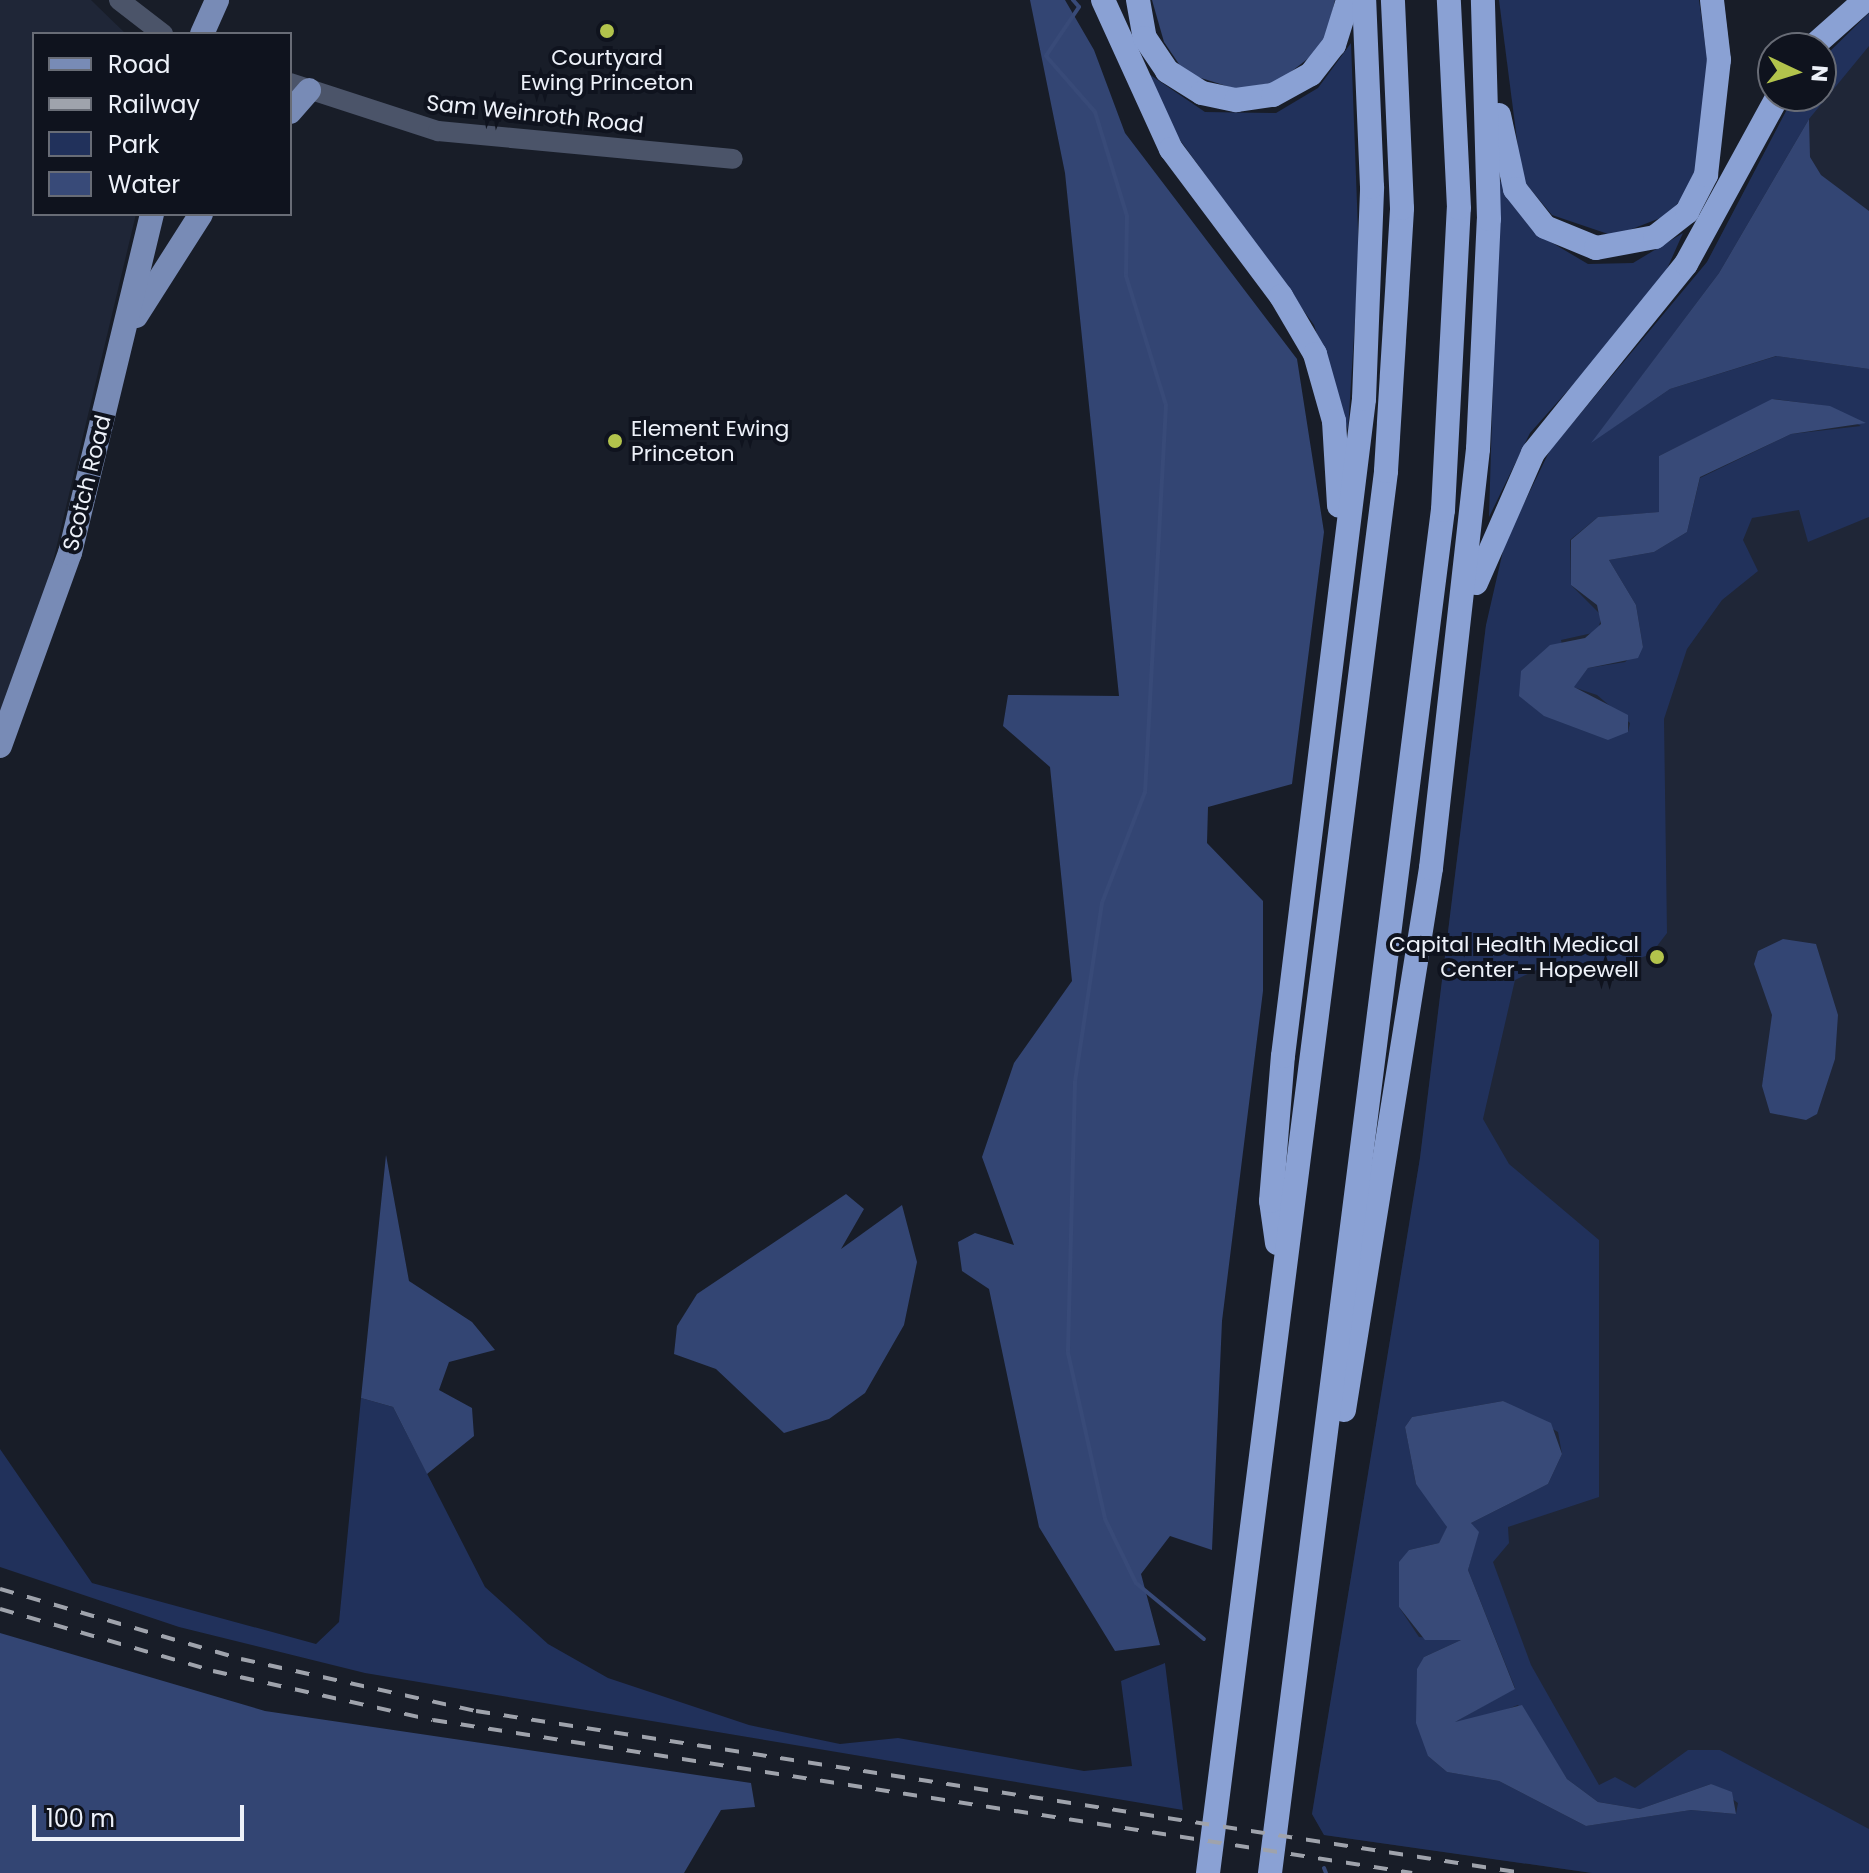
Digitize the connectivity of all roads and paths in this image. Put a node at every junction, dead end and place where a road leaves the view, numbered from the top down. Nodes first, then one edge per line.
1 (119, 0) edge
2 (217, 0) edge
3 (1103, 0) edge
4 (1138, 0) edge
5 (1348, 0) edge
6 (1364, 0) edge
7 (1393, 0) edge
8 (1449, 0) edge
9 (1483, 0) edge
10 (1712, 0) edge
11 (1865, 0) edge
12 (160, 32) edge
13 (203, 32) edge
14 (1829, 32) edge
15 (300, 86) edge
16 (292, 107) edge
17 (1769, 112) edge
18 (733, 159) dead end
19 (152, 216) edge
20 (200, 216) edge
21 (116, 367) junction
22 (1457, 663) junction
23 (1323, 729) junction
24 (0, 746) edge
25 (1282, 1272) junction
26 (1288, 1728) junction
27 (1208, 1873) edge
28 (1270, 1873) edge

1 - 12 street
2 - 13 main road
3 - 23 highway
4 - 5 highway
6 - 23 highway
7 - 25 highway
8 - 26 highway
9 - 10 highway
9 - 22 highway
11 - 14 highway
15 - 16 main road
15 - 18 street, Sam Weinroth Road
17 - 22 highway
19 - 21 main road, Scotch Road
20 - 21 main road
21 - 24 main road, Scotch Road
22 - 26 highway
23 - 25 highway
25 - 27 highway
26 - 28 highway

